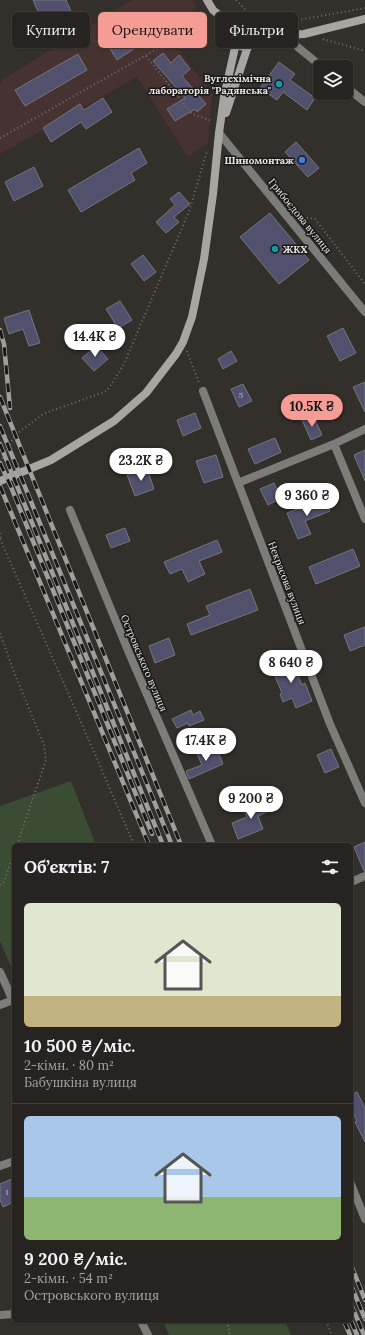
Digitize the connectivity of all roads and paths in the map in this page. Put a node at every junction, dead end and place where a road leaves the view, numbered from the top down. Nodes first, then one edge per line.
1 (207, 0) edge
2 (236, 0) edge
3 (365, 8) edge
4 (213, 10) junction
5 (215, 12) edge
6 (365, 19) edge
7 (298, 34) edge
8 (319, 38) dead end
9 (235, 48) edge
10 (247, 48) edge
11 (298, 48) edge
12 (365, 50) edge
13 (146, 56) junction
14 (313, 60) edge
15 (353, 93) edge
16 (365, 102) edge
17 (221, 121) junction
18 (219, 133) junction
19 (0, 138) edge
20 (209, 148) dead end
21 (295, 214) dead end
22 (365, 284) edge
23 (365, 312) edge
24 (183, 342) junction
25 (203, 391) joint
26 (365, 429) edge
27 (334, 444) junction
28 (0, 462) edge
29 (0, 481) edge
30 (238, 482) junction
31 (70, 510) dead end
32 (365, 519) edge
33 (0, 533) edge
34 (0, 539) edge
35 (0, 634) edge
36 (365, 803) edge
37 (18, 843) edge
38 (133, 843) edge
39 (211, 843) edge
40 (12, 858) edge
41 (365, 876) edge
42 (353, 881) edge
43 (0, 885) edge
44 (0, 972) edge
45 (12, 999) edge
46 (12, 1001) edge
47 (0, 1005) edge
48 (12, 1162) edge
49 (0, 1166) edge
50 (353, 1189) edge
51 (365, 1219) edge
52 (12, 1314) edge
53 (0, 1315) edge
54 (142, 1323) edge
55 (227, 1323) edge
56 (327, 1323) edge
57 (148, 1335) edge
58 (230, 1335) edge
59 (332, 1335) edge

1 - 4 street
2 - 3 path
4 - 5 street
4 - 13 path
6 - 7 street
8 - 12 path
9 - 17 street
10 - 18 street
11 - 14 street
13 - 17 path
13 - 19 path
15 - 16 street
17 - 18 street
18 - 23 street, Грибоєдова вулиця
18 - 24 street
20 - 28 path
21 - 22 path
24 - 25 path
24 - 29 street
25 - 30 street, Некрасова вулиця
26 - 27 street
27 - 30 street
27 - 32 street
30 - 36 street, Некрасова вулиця
31 - 39 street, Островського вулиця
33 - 34 path
34 - 38 path
35 - 37 path
40 - 43 path
41 - 42 street
44 - 45 street
46 - 47 street
48 - 49 street
50 - 51 street
52 - 53 street
54 - 57 street
55 - 58 path
56 - 59 path

